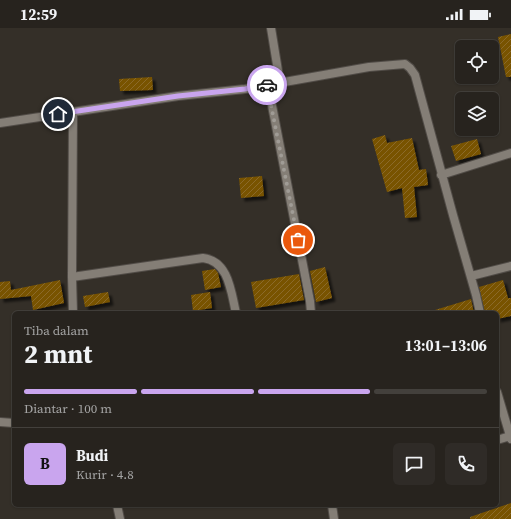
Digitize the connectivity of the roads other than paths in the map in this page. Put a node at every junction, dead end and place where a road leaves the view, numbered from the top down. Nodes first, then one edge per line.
1 (271, 28) edge
2 (280, 83) junction
3 (268, 85) junction
4 (73, 112) junction
5 (0, 123) edge
6 (511, 153) edge
7 (441, 175) junction
8 (511, 266) edge
9 (471, 276) junction
10 (72, 277) junction
11 (74, 311) edge
12 (236, 311) edge
13 (311, 311) edge
14 (480, 311) edge
15 (499, 398) edge
16 (0, 422) edge
17 (12, 423) edge
18 (509, 425) edge
19 (510, 437) edge
20 (499, 440) edge
21 (117, 507) edge
22 (332, 507) edge
23 (120, 519) edge
24 (334, 519) edge

1 - 2 street
2 - 3 street
2 - 7 street
3 - 4 street
3 - 13 street
4 - 5 street
4 - 10 street
6 - 7 street
7 - 9 street
8 - 9 street
9 - 14 street
10 - 11 street
10 - 12 street
15 - 18 street
16 - 17 street
18 - 19 street
19 - 20 street
21 - 23 street
22 - 24 street

